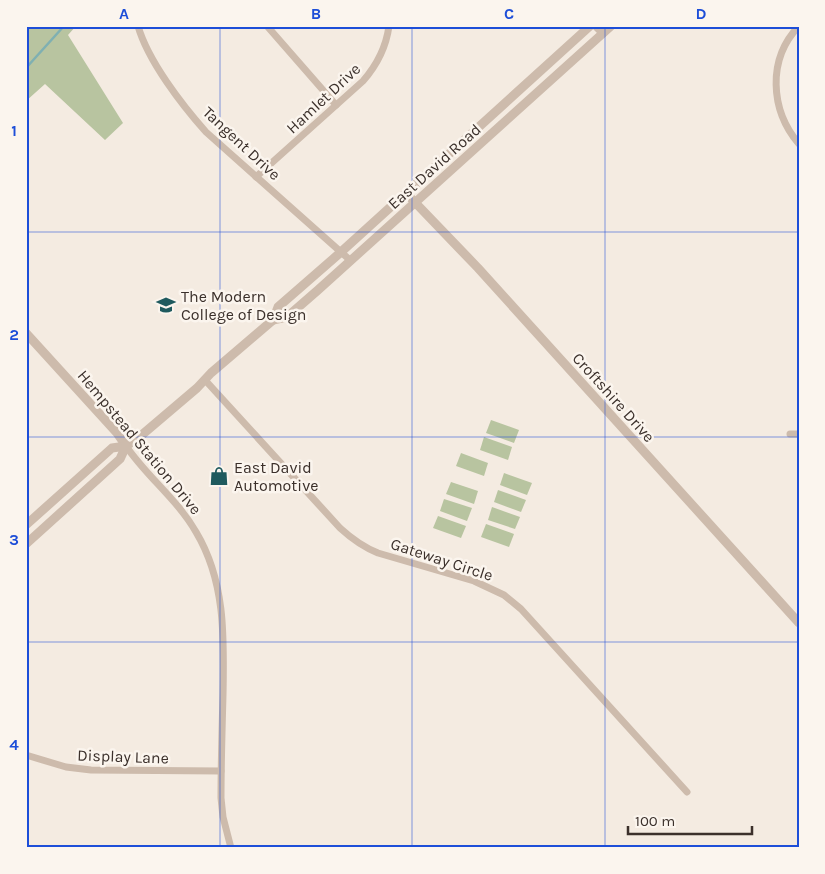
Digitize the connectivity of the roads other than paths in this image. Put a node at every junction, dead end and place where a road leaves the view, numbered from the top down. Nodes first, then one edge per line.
1 (138, 26) edge
2 (268, 26) edge
3 (389, 26) edge
4 (590, 26) edge
5 (595, 26) edge
6 (611, 26) edge
7 (799, 26) edge
8 (603, 34) junction
9 (336, 105) junction
10 (799, 144) edge
11 (256, 177) junction
12 (406, 193) junction
13 (416, 203) junction
14 (341, 252) junction
15 (351, 261) junction
16 (273, 320) junction
17 (26, 333) edge
18 (205, 380) junction
19 (790, 434) dead end
20 (799, 434) edge
21 (126, 446) junction
22 (26, 525) edge
23 (26, 544) edge
24 (799, 623) edge
25 (26, 755) edge
26 (221, 772) junction
27 (687, 792) dead end
28 (231, 848) edge

1 - 11 street, Tangent Drive
2 - 9 street
3 - 9 street, Hamlet Drive
4 - 12 street, East David Road
5 - 8 street
6 - 8 street, East David Road
7 - 10 street
8 - 13 street, East David Road
9 - 11 street, Hamlet Drive
11 - 14 street, Tangent Drive
12 - 13 street, Croftshire Drive
12 - 14 street, East David Road
13 - 15 street, East David Road
13 - 24 street, Croftshire Drive
14 - 15 street, Tangent Drive
14 - 16 street, East David Road
15 - 16 street, East David Road
16 - 18 street, East David Road
17 - 21 street, Hempstead Station Drive
18 - 21 street, East David Road
18 - 27 street, Gateway Circle
19 - 20 street
21 - 22 street, East David Road
21 - 23 street, East David Road
21 - 26 street, Hempstead Station Drive
25 - 26 street, Display Lane
26 - 28 street, Hempstead Station Drive

